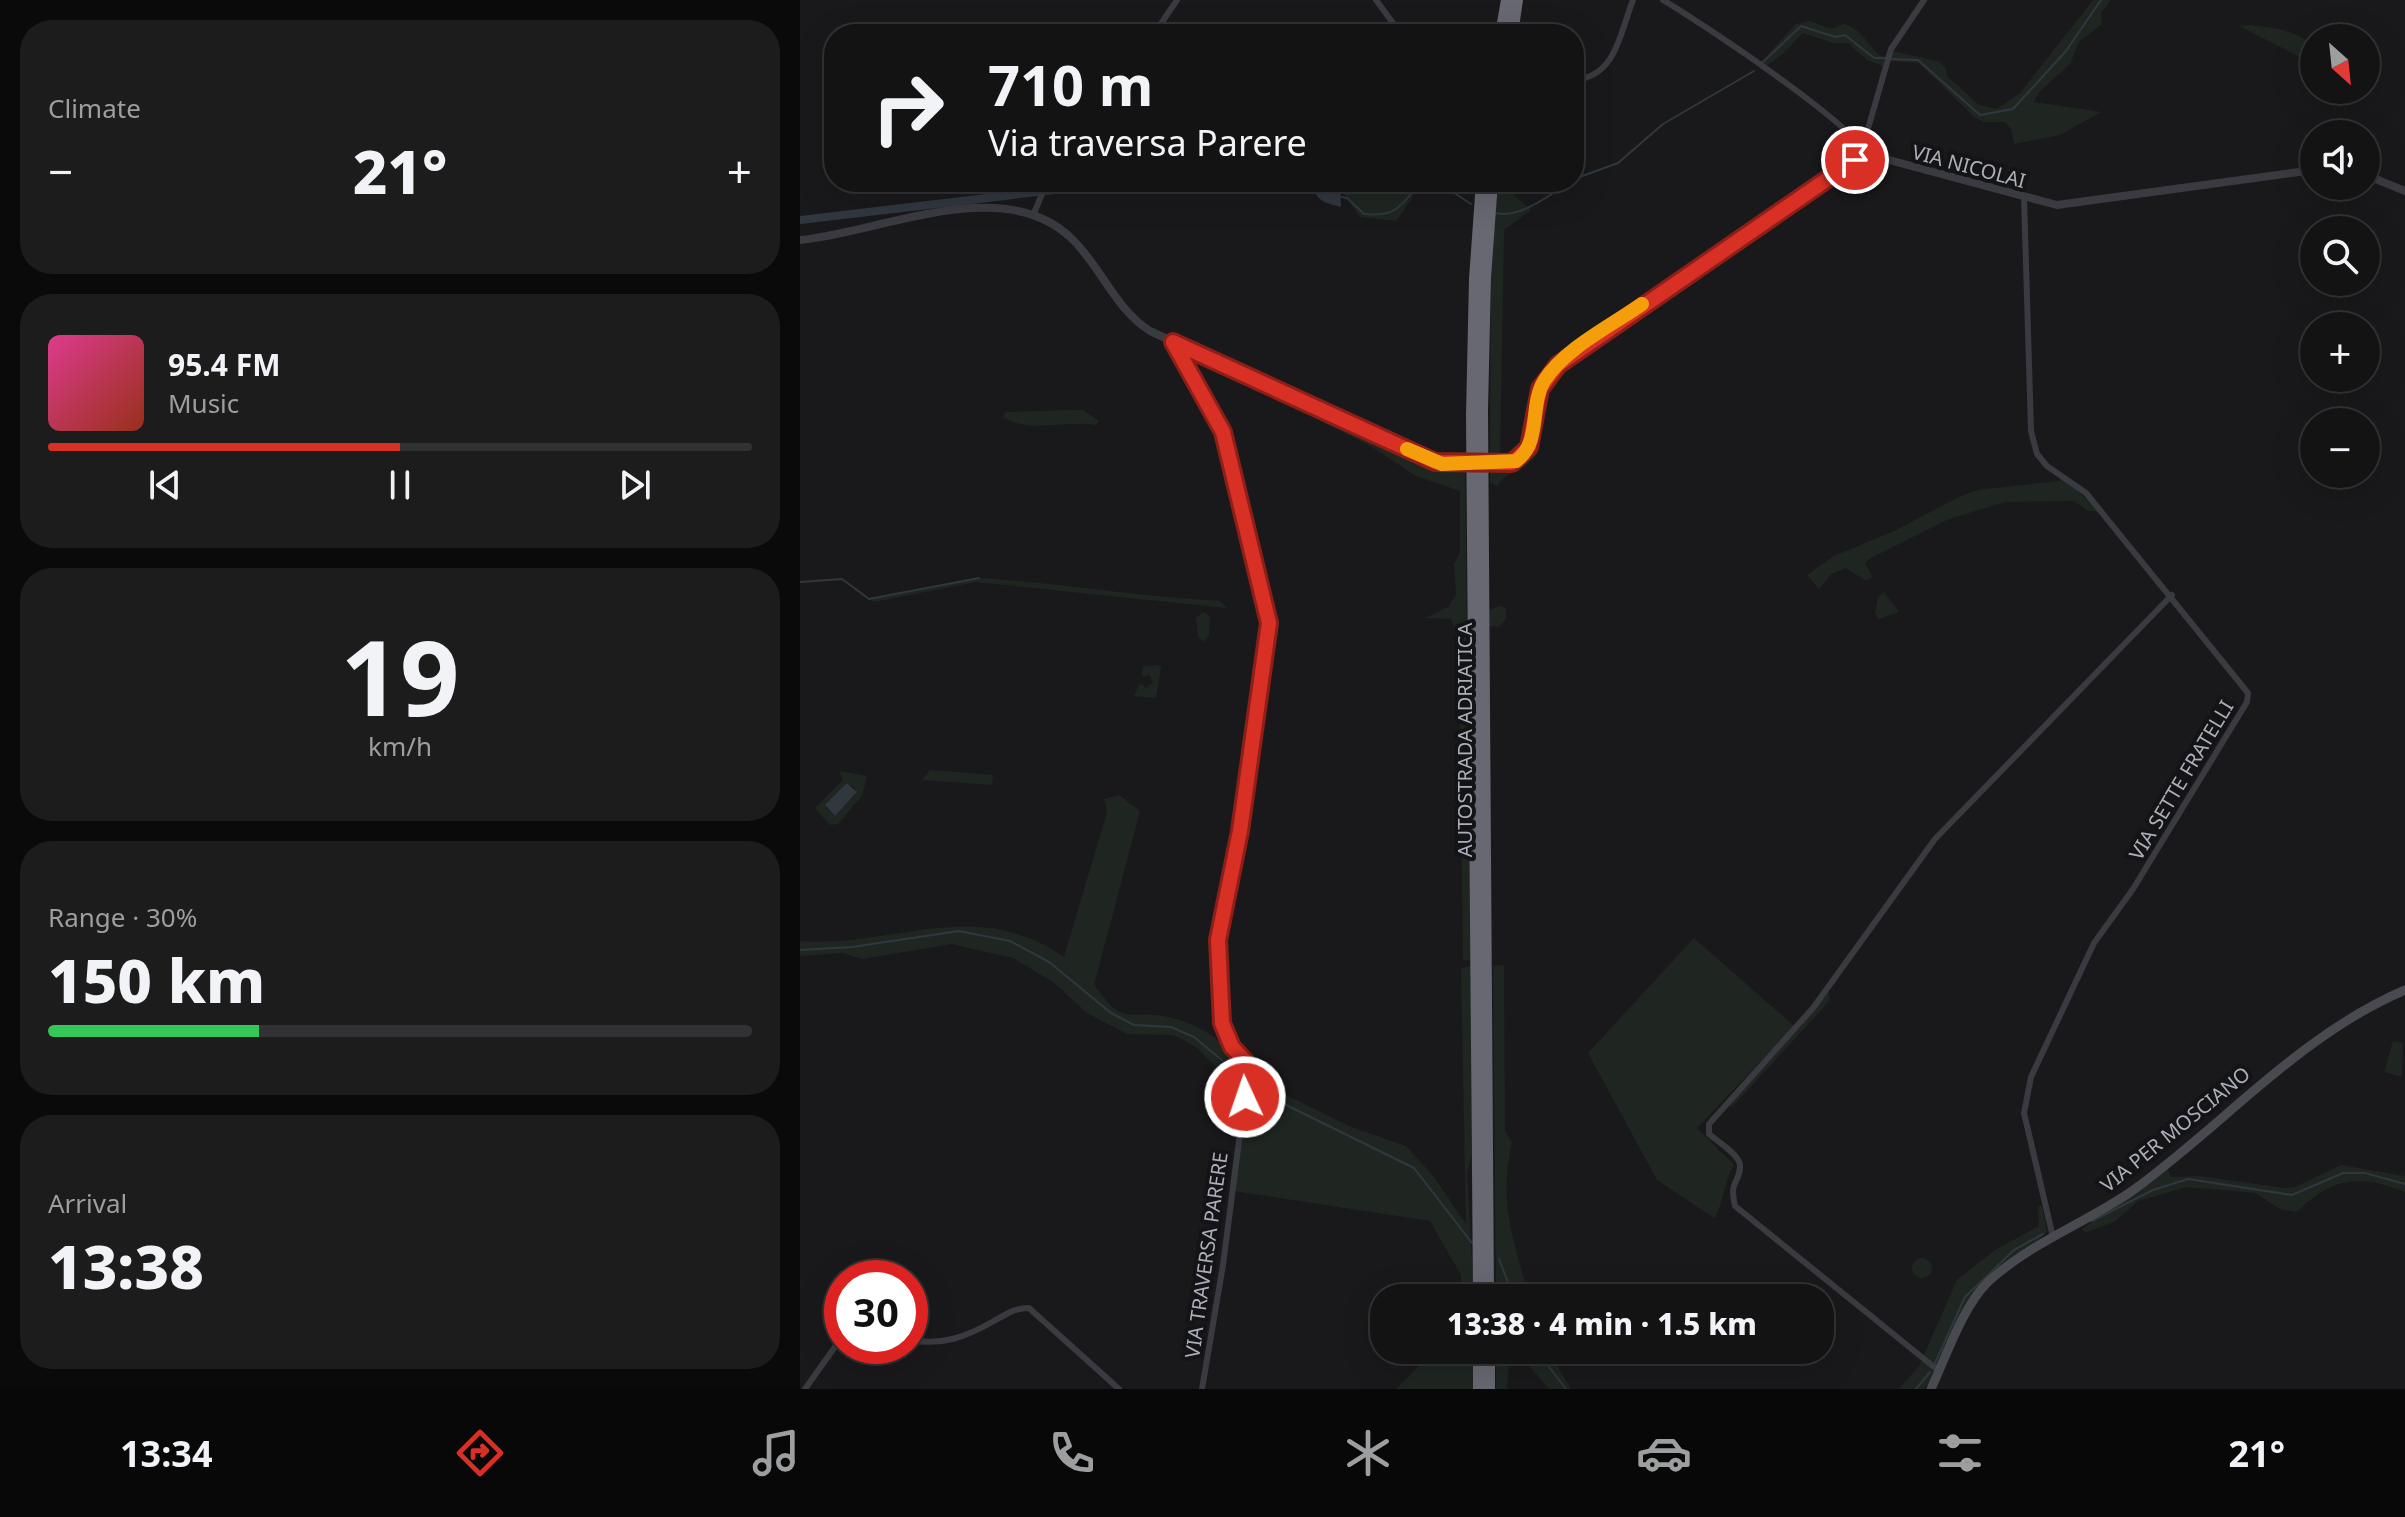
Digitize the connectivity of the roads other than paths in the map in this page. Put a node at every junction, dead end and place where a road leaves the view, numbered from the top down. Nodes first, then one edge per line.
1 (1177, 0) edge
2 (1376, 0) edge
3 (1507, 0) edge
4 (1517, 0) edge
5 (1633, 0) edge
6 (1663, 0) edge
7 (1924, 0) edge
8 (1161, 24) edge
9 (1394, 24) edge
10 (1503, 24) edge
11 (1513, 24) edge
12 (1584, 78) edge
13 (1864, 150) junction
14 (2300, 172) edge
15 (2380, 181) edge
16 (2405, 191) edge
17 (1042, 192) edge
18 (1481, 192) edge
19 (1491, 192) edge
20 (2024, 197) junction
21 (1034, 213) junction
22 (800, 240) edge
23 (1173, 342) junction
24 (2172, 595) junction
25 (2405, 990) edge
26 (2053, 1237) junction
27 (1479, 1284) edge
28 (1488, 1284) edge
29 (928, 1343) edge
30 (824, 1362) edge
31 (1479, 1364) edge
32 (1489, 1364) edge
33 (1939, 1371) junction
34 (805, 1389) edge
35 (1119, 1389) edge
36 (1202, 1389) edge
37 (1479, 1389) edge
38 (1489, 1389) edge
39 (1931, 1389) edge

1 - 8 street
2 - 9 street
3 - 10 highway
4 - 11 highway
5 - 12 street
6 - 13 street
7 - 13 street
13 - 20 street, VIA NICOLAI
13 - 23 street, bridge
14 - 20 street, VIA NICOLAI
15 - 16 street
17 - 21 street
18 - 27 highway, AUTOSTRADA ADRIATICA
19 - 28 highway, AUTOSTRADA ADRIATICA
20 - 24 street, VIA SETTE FRATELLI
21 - 22 street
21 - 23 street
23 - 36 street, VIA TRAVERSA PARERE
24 - 26 street, VIA SETTE FRATELLI
24 - 33 street
25 - 26 main road, VIA PER MOSCIANO
26 - 33 main road, VIA PER MOSCIANO
29 - 35 street
30 - 34 street
31 - 37 highway
32 - 38 highway
33 - 39 main road, VIA PER MOSCIANO

